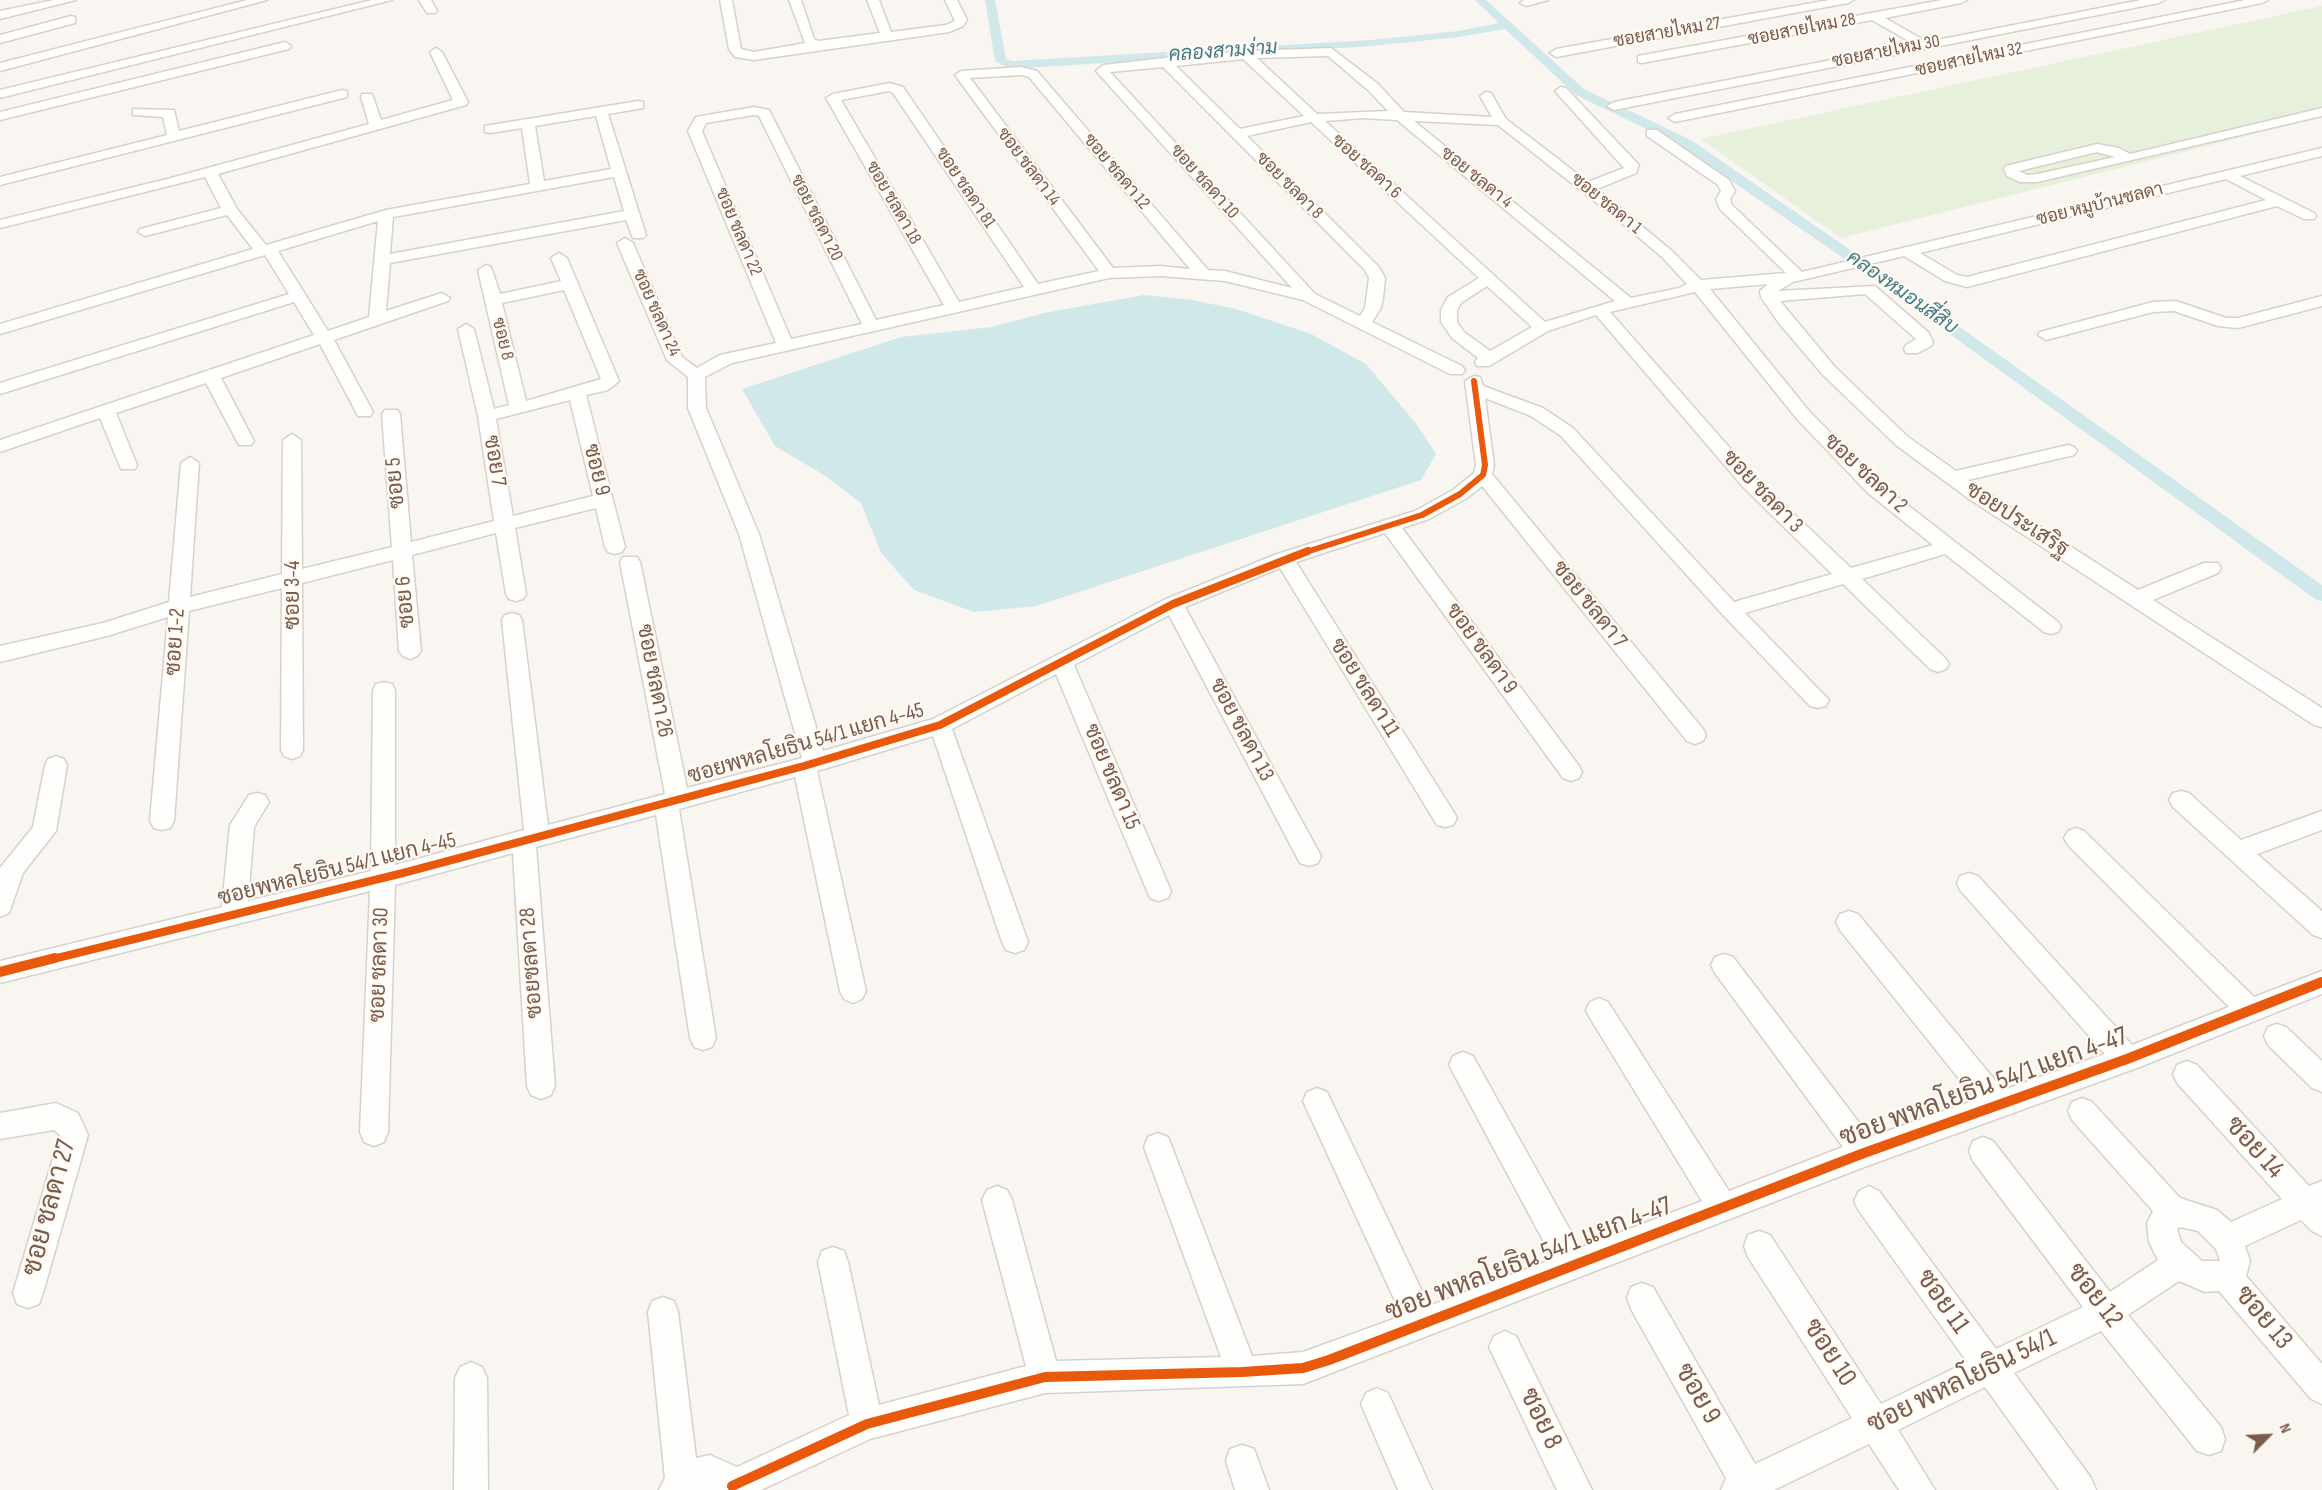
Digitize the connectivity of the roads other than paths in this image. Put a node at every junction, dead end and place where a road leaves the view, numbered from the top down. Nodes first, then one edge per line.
1 (70, 0) edge
2 (261, 0) edge
3 (386, 0) edge
4 (726, 0) edge
5 (795, 0) edge
6 (873, 0) edge
7 (951, 0) edge
8 (1542, 0) edge
9 (1848, 0) edge
10 (1961, 0) edge
11 (2155, 0) edge
12 (2262, 0) edge
13 (1526, 3) dead end
14 (0, 15) edge
15 (1873, 16) junction
16 (71, 20) dead end
17 (887, 36) junction
18 (0, 39) edge
19 (816, 45) junction
20 (1924, 45) junction
21 (285, 46) dead end
22 (436, 52) dead end
23 (1556, 52) dead end
24 (1246, 56) junction
25 (1642, 58) dead end
26 (1165, 62) junction
27 (0, 67) edge
28 (1028, 72) joint
29 (895, 88) joint
30 (1561, 91) dead end
31 (0, 93) edge
32 (342, 94) dead end
33 (1486, 96) dead end
34 (367, 97) dead end
35 (638, 105) dead end
36 (1614, 106) dead end
37 (761, 110) joint
38 (601, 111) junction
39 (138, 112) dead end
40 (2322, 112) edge
41 (1399, 115) junction
42 (0, 116) edge
43 (1312, 118) junction
44 (1675, 118) dead end
45 (1501, 121) junction
46 (528, 123) junction
47 (376, 126) junction
48 (490, 129) dead end
49 (1652, 133) dead end
50 (1237, 134) junction
51 (174, 138) junction
52 (2322, 152) edge
53 (2128, 159) junction
54 (209, 171) junction
55 (620, 172) junction
56 (2228, 174) junction
57 (0, 181) edge
58 (538, 187) junction
59 (1587, 188) junction
60 (2279, 201) junction
61 (230, 210) junction
62 (386, 214) junction
63 (632, 214) junction
64 (2309, 216) dead end
65 (0, 224) edge
66 (146, 232) dead end
67 (266, 250) junction
68 (1908, 252) junction
69 (559, 258) dead end
70 (382, 260) junction
71 (486, 270) dead end
72 (1109, 273) junction
73 (1203, 274) junction
74 (1488, 279) junction
75 (570, 284) junction
76 (1783, 284) junction
77 (1035, 290) junction
78 (1695, 290) junction
79 (295, 292) junction
80 (1309, 297) junction
81 (442, 298) dead end
82 (493, 300) junction
83 (2322, 301) edge
84 (1627, 303) junction
85 (954, 308) junction
86 (1599, 309) junction
87 (377, 321) junction
88 (1363, 323) junction
89 (871, 326) junction
90 (1542, 328) junction
91 (0, 329) edge
92 (466, 329) dead end
93 (2046, 335) dead end
94 (325, 339) junction
95 (786, 346) junction
96 (1912, 350) dead end
97 (94, 354) junction
98 (1476, 372) junction
99 (696, 375) junction
100 (211, 376) junction
101 (0, 378) edge
102 (0, 389) edge
103 (577, 393) junction
104 (519, 408) junction
105 (106, 411) junction
106 (363, 412) dead end
107 (391, 414) dead end
108 (487, 416) junction
109 (292, 440) dead end
110 (245, 441) dead end
111 (0, 446) edge
112 (2068, 451) dead end
113 (190, 463) dead end
114 (128, 465) dead end
115 (1483, 475) junction
116 (1952, 478) junction
117 (603, 500) junction
118 (504, 526) junction
119 (1390, 526) junction
120 (615, 547) dead end
121 (1948, 547) junction
122 (402, 552) junction
123 (1284, 559) junction
124 (630, 562) dead end
125 (2211, 568) dead end
126 (1845, 576) junction
127 (293, 579) junction
128 (516, 594) dead end
129 (2137, 598) junction
130 (1173, 604) junction
131 (179, 607) junction
132 (1730, 610) junction
133 (138, 616) junction
134 (512, 620) dead end
135 (2051, 627) dead end
136 (0, 640) edge
137 (410, 651) dead end
138 (0, 654) edge
139 (1062, 663) junction
140 (1938, 664) dead end
141 (384, 690) dead end
142 (1818, 700) dead end
143 (2322, 719) edge
144 (940, 725) junction
145 (1695, 735) dead end
146 (292, 750) dead end
147 (809, 764) junction
148 (56, 765) dead end
149 (1571, 772) dead end
150 (2181, 800) dead end
151 (672, 801) junction
152 (257, 802) dead end
153 (1444, 818) dead end
154 (2322, 820) edge
155 (162, 821) dead end
156 (531, 838) junction
157 (2076, 838) dead end
158 (2238, 850) junction
159 (1309, 856) dead end
160 (383, 878) junction
161 (1968, 884) dead end
162 (1159, 891) dead end
163 (0, 906) edge
164 (234, 915) junction
165 (1849, 922) dead end
166 (2322, 927) edge
167 (1015, 942) dead end
168 (1724, 965) dead end
169 (3, 969) edge
170 (2322, 982) edge
171 (853, 991) dead end
172 (1599, 1010) dead end
173 (2250, 1010) junction
174 (2277, 1036) dead end
175 (703, 1038) dead end
176 (2127, 1059) junction
177 (1463, 1065) dead end
178 (2187, 1074) dead end
179 (2322, 1079) edge
180 (541, 1086) dead end
181 (1317, 1101) dead end
182 (1997, 1104) junction
183 (2082, 1111) dead end
184 (0, 1126) edge
185 (374, 1132) dead end
186 (1158, 1147) dead end
187 (1983, 1150) dead end
188 (1864, 1153) junction
189 (997, 1200) dead end
190 (1869, 1201) dead end
191 (2316, 1206) edge
192 (1722, 1207) junction
193 (2174, 1213) junction
194 (2227, 1239) junction
195 (1759, 1246) dead end
196 (833, 1262) dead end
197 (2180, 1263) junction
198 (1572, 1264) junction
199 (2226, 1276) junction
200 (28, 1293) dead end
201 (1642, 1298) dead end
202 (663, 1312) dead end
203 (2106, 1312) junction
204 (1422, 1324) junction
205 (1504, 1347) dead end
206 (1989, 1369) junction
207 (1242, 1372) junction
208 (1045, 1377) junction
209 (471, 1378) dead end
210 (2322, 1388) edge
211 (1377, 1404) dead end
212 (867, 1424) junction
213 (1876, 1424) junction
214 (2209, 1439) dead end
215 (679, 1487) edge
216 (733, 1488) edge
217 (1746, 1488) edge
218 (471, 1490) edge
219 (1415, 1490) edge
220 (1575, 1490) edge
221 (1918, 1490) edge
222 (2079, 1490) edge

1 - 14 street
2 - 27 street
3 - 31 street
4 - 19 street
5 - 19 street
6 - 17 street
7 - 17 street
8 - 13 street
9 - 23 street, ซอยสายไหม 27
10 - 15 street, ซอยสายไหม 28
11 - 20 street, ซอยสายไหม 30
12 - 44 street, ซอยสายไหม 32
15 - 20 street
15 - 25 street, ซอยสายไหม 28
16 - 18 street
17 - 19 street
20 - 36 street, ซอยสายไหม 30
21 - 42 street
22 - 47 street
24 - 26 street
24 - 41 street, ซอย ชลดา 4
24 - 43 street, ซอย ชลดา 6
26 - 50 street, ซอย ชลดา 8
26 - 80 street, ซอย ชลดา 10
28 - 72 street, ซอย ชลดา 14
28 - 73 street, ซอย ชลดา 12
29 - 77 street, ซอย ชลดา 81
29 - 85 street, ซอย ชลดา 18
30 - 59 street
32 - 51 street
33 - 45 street
34 - 47 street
35 - 38 street
37 - 89 street, ซอย ชลดา 20
37 - 95 street, ซอย ชลดา 22
38 - 46 street
38 - 55 street, ซอย ชลดา 24
39 - 51 street
40 - 53 street
41 - 43 street
41 - 45 street
41 - 84 street, ซอย ชลดา 4
43 - 50 street
43 - 74 street, ซอย ชลดา 6
45 - 59 street, ซอย ชลดา 1
46 - 48 street
46 - 58 street
47 - 54 street
49 - 76 street, ซอยประเสริฐ
50 - 88 street, ซอย ชลดา 8
51 - 57 street
52 - 56 street, ซอย หมูบ้านชลดา
53 - 53 street
54 - 61 street
54 - 65 street
55 - 58 street
55 - 63 street, ซอย ชลดา 24
56 - 60 street
56 - 68 street, ซอย หมูบ้านชลดา
58 - 62 street
59 - 78 street, ซอย ชลดา 1
60 - 64 street
60 - 68 street
61 - 66 street
61 - 67 street
62 - 67 street
62 - 70 street
63 - 70 street
63 - 99 street, ซอย ชลดา 24
67 - 79 street
67 - 91 street
68 - 76 street, ซอย หมูบ้านชลดา
69 - 75 street
70 - 87 street
71 - 82 street, ซอย 8
72 - 73 street
72 - 77 street
73 - 80 street
74 - 90 street, ซอย ชลดา 6
74 - 98 street
75 - 82 street
75 - 103 street
76 - 78 street
76 - 96 street
76 - 116 street, ซอยประเสริฐ
77 - 85 street
78 - 84 street
78 - 121 street, ซอย ชลดา 2
79 - 94 street
79 - 97 street
80 - 88 street
81 - 87 street
82 - 104 street, ซอย 8
83 - 93 street
84 - 86 street
85 - 89 street
86 - 90 street
86 - 126 street, ซอย ชลดา 3
87 - 94 street
88 - 98 street
89 - 95 street
90 - 98 street
92 - 108 street, ซอย 7
94 - 100 street
94 - 106 street
95 - 99 street
97 - 101 street
97 - 102 street
98 - 115 street
98 - 132 street
99 - 147 street
100 - 105 street
100 - 110 street
103 - 104 street
103 - 117 street, ซอย 9
104 - 108 street
105 - 111 street
105 - 114 street
107 - 122 street, ซอย 5
108 - 118 street, ซอย 7
109 - 127 street, ซอย 3-4
112 - 116 street
113 - 131 street, ซอย 1-2
115 - 119 street, ซอยพหลโยธิน 54/1 แยก 4-45
115 - 145 street, ซอย ชลดา 7
116 - 129 street, ซอยประเสริฐ
117 - 118 street
117 - 120 street, ซอย 9
118 - 122 street
118 - 128 street, ซอย 7
119 - 123 street, ซอยพหลโยธิน 54/1 แยก 4-45
119 - 149 street, ซอย ชลดา 9
121 - 126 street
121 - 135 street, ซอย ชลดา 2
122 - 127 street
122 - 137 street, ซอย 6
123 - 130 street, ซอยพหลโยธิน 54/1 แยก 4-45
123 - 153 street, ซอย ชลดา 11
124 - 151 street, ซอย ชลดา 26
125 - 129 street
126 - 132 street
126 - 140 street, ซอย ชลดา 3
127 - 131 street
127 - 146 street, ซอย 3-4
129 - 143 street, ซอยประเสริฐ
130 - 139 street, ซอยพหลโยธิน 54/1 แยก 4-45
130 - 159 street, ซอย ชลดา 13
131 - 133 street
131 - 155 street, ซอย 1-2
132 - 142 street
133 - 136 street
133 - 138 street
134 - 156 street, ซอยชลดา 28
139 - 144 street, ซอยพหลโยธิน 54/1 แยก 4-45
139 - 162 street, ซอย ชลดา 15
141 - 160 street, ซอย ชลดา 30
144 - 147 street, ซอยพหลโยธิน 54/1 แยก 4-45
144 - 167 street
147 - 151 street, ซอยพหลโยธิน 54/1 แยก 4-45
147 - 171 street
148 - 163 street
150 - 158 street
151 - 156 street, ซอยพหลโยธิน 54/1 แยก 4-45
151 - 175 street, ซอย ชลดา 26
152 - 164 street
154 - 158 street
156 - 160 street, ซอยพหลโยธิน 54/1 แยก 4-45
156 - 180 street, ซอยชลดา 28
157 - 173 street
158 - 166 street
160 - 164 street, ซอยพหลโยธิน 54/1 แยก 4-45
160 - 185 street, ซอย ชลดา 30
161 - 176 street
164 - 169 street, ซอยพหลโยธิน 54/1 แยก 4-45
165 - 182 street
168 - 188 street
170 - 173 street, ซอย พหลโยธิน 54/1 แยก 4-47
172 - 192 street
173 - 176 street, ซอย พหลโยธิน 54/1 แยก 4-47
174 - 179 street
176 - 182 street, ซอย พหลโยธิน 54/1 แยก 4-47
177 - 198 street
178 - 191 street, ซอย 14
181 - 204 street
182 - 188 street, ซอย พหลโยธิน 54/1 แยก 4-47
183 - 193 street
184 - 200 street, ซอย ชลดา 27
186 - 207 street
187 - 203 street, ซอย 12
188 - 192 street, ซอย พหลโยธิน 54/1 แยก 4-47
189 - 208 street
190 - 206 street, ซอย 11
191 - 194 street
192 - 198 street, ซอย พหลโยธิน 54/1 แยก 4-47
193 - 194 street
193 - 197 street
194 - 199 street
195 - 213 street, ซอย 10
196 - 212 street
197 - 199 street
197 - 203 street, ซอย พหลโยธิน 54/1
198 - 204 street, ซอย พหลโยธิน 54/1 แยก 4-47
199 - 210 street, ซอย 13
201 - 217 street, ซอย 9
202 - 215 street
203 - 206 street, ซอย พหลโยธิน 54/1
203 - 214 street, ซอย 12
204 - 207 street, ซอย พหลโยธิน 54/1 แยก 4-47
205 - 220 street, ซอย 8
206 - 213 street, ซอย พหลโยธิน 54/1
206 - 222 street, ซอย 11
207 - 208 street, ซอย พหลโยธิน 54/1 แยก 4-47
208 - 212 street, ซอย พหลโยธิน 54/1 แยก 4-47
209 - 218 street
211 - 219 street
212 - 216 street, ซอย พหลโยธิน 54/1 แยก 4-47
213 - 217 street, ซอย พหลโยธิน 54/1
213 - 221 street, ซอย 10
215 - 216 street

